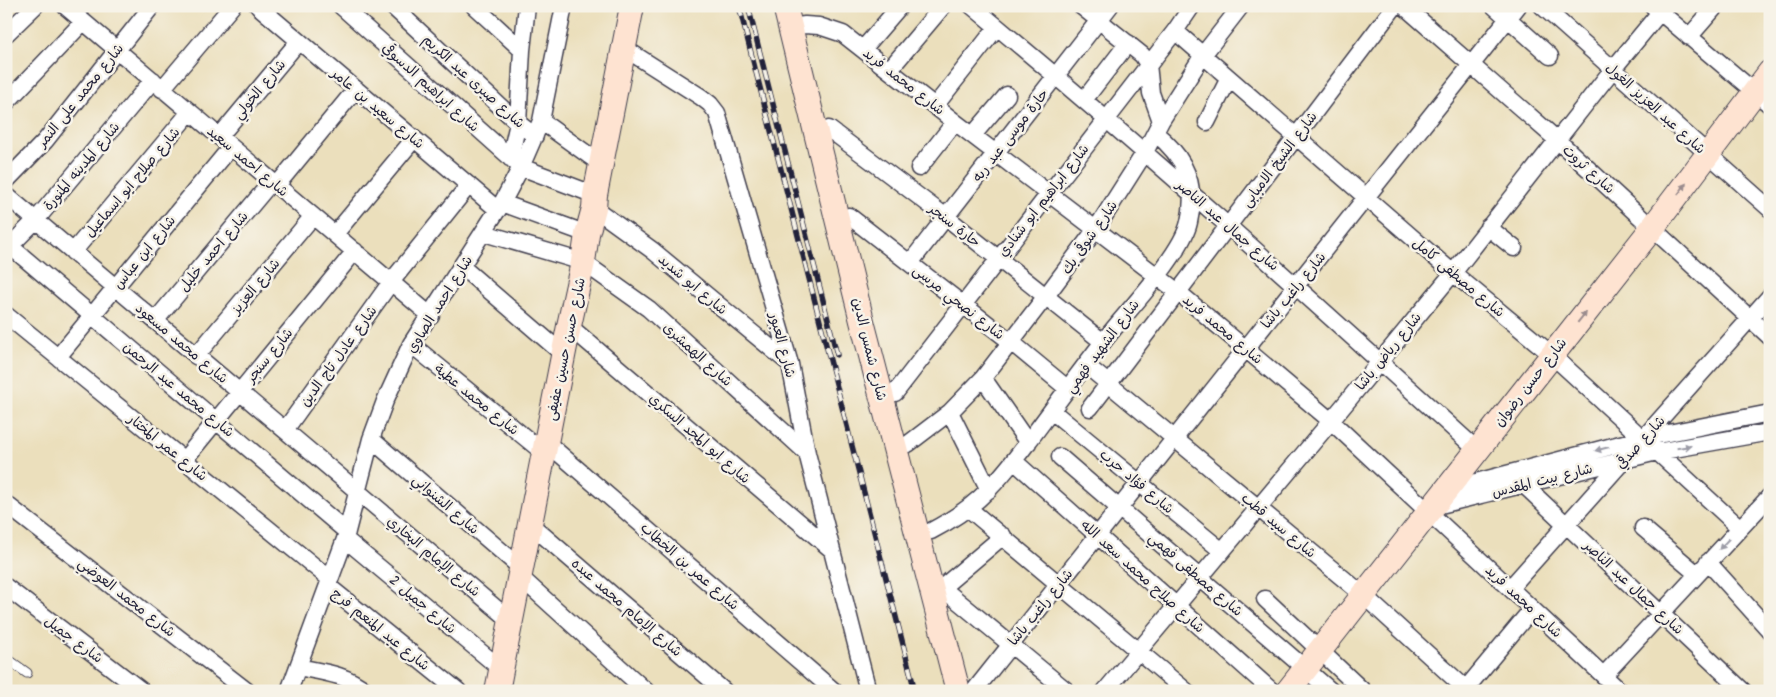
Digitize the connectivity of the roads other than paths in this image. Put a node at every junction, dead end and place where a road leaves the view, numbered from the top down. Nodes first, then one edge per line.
1 (35, 6) edge
2 (65, 6) edge
3 (152, 6) edge
4 (232, 6) edge
5 (258, 6) edge
6 (342, 6) edge
7 (392, 6) edge
8 (474, 6) edge
9 (564, 6) edge
10 (632, 6) edge
11 (900, 6) edge
12 (943, 6) edge
13 (972, 6) edge
14 (1081, 6) edge
15 (1110, 6) edge
16 (1241, 6) edge
17 (1395, 6) edge
18 (1404, 6) edge
19 (1494, 6) edge
20 (1542, 6) edge
21 (1716, 6) edge
22 (1190, 7) edge
23 (1659, 8) edge
24 (523, 9) edge
25 (1513, 13) edge
26 (795, 16) edge
27 (1099, 20) junction
28 (83, 22) junction
29 (996, 27) junction
30 (1175, 31) junction
31 (6, 34) edge
32 (1689, 37) junction
33 (299, 41) junction
34 (1128, 43) junction
35 (624, 48) junction
36 (863, 49) junction
37 (117, 50) junction
38 (522, 50) junction
39 (1203, 55) junction
40 (1550, 56) dead end
41 (1148, 64) junction
42 (1472, 64) junction
43 (1613, 69) junction
44 (889, 70) junction
45 (1770, 72) edge
46 (1055, 76) junction
47 (1229, 78) junction
48 (157, 84) junction
49 (356, 89) junction
50 (1007, 95) dead end
51 (1762, 99) edge
52 (1084, 100) junction
53 (6, 104) edge
54 (935, 106) junction
55 (190, 112) junction
56 (1106, 119) junction
57 (955, 122) junction
58 (1207, 122) dead end
59 (518, 123) junction
60 (1158, 127) junction
61 (538, 128) junction
62 (829, 129) junction
63 (973, 135) junction
64 (1296, 136) junction
65 (414, 139) junction
66 (1556, 139) junction
67 (225, 142) junction
68 (996, 152) junction
69 (1146, 152) junction
70 (1708, 154) junction
71 (516, 163) junction
72 (601, 164) junction
73 (919, 168) dead end
74 (6, 182) edge
75 (274, 183) junction
76 (469, 185) junction
77 (1048, 193) junction
78 (1193, 194) junction
79 (6, 195) edge
80 (1367, 197) junction
81 (594, 202) junction
82 (500, 206) junction
83 (1770, 209) edge
84 (313, 216) junction
85 (849, 216) junction
86 (946, 217) junction
87 (36, 220) junction
88 (1228, 225) junction
89 (1488, 227) junction
90 (1652, 228) junction
91 (1096, 229) junction
92 (484, 233) junction
93 (335, 234) junction
94 (587, 234) junction
95 (8, 248) edge
96 (1514, 248) dead end
97 (355, 251) junction
98 (73, 252) junction
99 (998, 259) junction
100 (583, 262) junction
101 (910, 263) junction
102 (462, 267) junction
103 (1453, 273) junction
104 (1157, 275) junction
105 (391, 282) junction
106 (1296, 285) junction
107 (115, 287) junction
108 (1178, 292) junction
109 (1046, 296) junction
110 (1770, 296) edge
111 (963, 305) junction
112 (6, 315) edge
113 (92, 315) junction
114 (430, 316) junction
115 (1750, 318) junction
116 (154, 321) junction
117 (569, 326) junction
118 (1770, 337) edge
119 (1011, 342) junction
120 (1103, 342) junction
121 (411, 344) junction
122 (1246, 348) junction
123 (563, 354) junction
124 (1552, 355) junction
125 (196, 356) junction
126 (58, 357) junction
127 (1380, 361) junction
128 (790, 364) junction
129 (1086, 365) junction
130 (983, 378) junction
131 (1108, 383) junction
132 (1068, 389) junction
133 (239, 392) junction
134 (894, 394) junction
135 (1090, 408) dead end
136 (1052, 411) junction
137 (950, 412) junction
138 (1770, 413) edge
139 (216, 421) junction
140 (1331, 421) junction
141 (284, 430) junction
142 (1770, 432) edge
143 (1174, 438) junction
144 (371, 439) junction
145 (1643, 439) junction
146 (1028, 443) junction
147 (908, 444) junction
148 (545, 447) junction
149 (1477, 450) junction
150 (1657, 452) junction
151 (807, 453) junction
152 (1060, 457) dead end
153 (184, 460) junction
154 (1622, 460) junction
155 (1014, 461) junction
156 (1139, 483) junction
157 (1524, 484) junction
158 (989, 490) junction
159 (358, 492) junction
160 (1435, 503) junction
161 (1768, 503) edge
162 (6, 504) edge
163 (968, 508) junction
164 (1119, 508) junction
165 (1259, 508) junction
166 (530, 524) junction
167 (1566, 524) junction
168 (1643, 528) dead end
169 (1740, 528) junction
170 (931, 531) junction
171 (1097, 535) junction
172 (346, 536) junction
173 (1002, 536) junction
174 (832, 550) junction
175 (1222, 551) junction
176 (1702, 568) junction
177 (520, 572) junction
178 (1200, 578) junction
179 (329, 583) junction
180 (1059, 583) junction
181 (6, 587) edge
182 (946, 588) junction
183 (1510, 588) junction
184 (1362, 594) junction
185 (1265, 599) dead end
186 (1176, 606) junction
187 (1532, 609) junction
188 (1661, 613) junction
189 (510, 620) junction
190 (1770, 631) edge
191 (1010, 644) junction
192 (1139, 650) junction
193 (6, 658) edge
194 (1313, 659) junction
195 (298, 667) junction
196 (27, 673) dead end
197 (1604, 675) junction
198 (500, 684) edge
199 (1362, 690) edge
200 (1466, 690) edge
201 (142, 691) edge
202 (247, 691) edge
203 (290, 691) edge
204 (366, 691) edge
205 (458, 691) edge
206 (646, 691) edge
207 (724, 691) edge
208 (834, 691) edge
209 (868, 691) edge
210 (958, 691) edge
211 (973, 691) edge
212 (1067, 691) edge
213 (1105, 691) edge
214 (1186, 691) edge
215 (1272, 691) edge
216 (1288, 691) edge
217 (1331, 691) edge
218 (1620, 691) edge
219 (1743, 691) edge

1 - 31 street
2 - 28 street, شارع احمد سعيد
3 - 37 street, شارع محمد على النمر
4 - 48 street, شارع المدينه المنورة
5 - 33 street, شارع سعيد بن عامر
6 - 71 street, شارع ابراهيم الدسوقي
7 - 59 street, شارع صبرى عبد الكريم
8 - 38 street
9 - 61 street, شارع احمد الصاوي
10 - 35 street, شارع حسن حسين عفيفى
11 - 36 street
12 - 44 street
13 - 29 street, شارع جمال عبد الناصر
14 - 27 street
15 - 27 street, حارة موسى عبد ربه
16 - 39 street, شارع شوقى بك
17 - 64 street, شارع الشيخ الامبابى
18 - 42 street, شارع ثروت
19 - 25 street
20 - 43 street, شارع عبد العزيز الغول
21 - 32 street
22 - 30 street, شارع ابراهيم ابو شنادي
23 - 32 street
23 - 43 street, شارع رياض باشا
24 - 38 street
25 - 40 street
25 - 42 street, شارع راغب باشا
26 - 36 street, شارع محمد فريد
26 - 62 street, شارع شمس الدين
26 - 210 street, شارع شمس الدين
27 - 34 street
27 - 46 street, حارة موسى عبد ربه
28 - 37 street, شارع احمد سعيد
28 - 53 street
29 - 46 street, شارع جمال عبد الناصر
29 - 54 street
30 - 39 street, شارع مصطفى كامل
30 - 41 street, شارع ابراهيم ابو شنادي
32 - 51 street
33 - 49 street, شارع سعيد بن عامر
33 - 67 street, شارع الخولي
34 - 41 street
34 - 52 street
35 - 72 street, شارع حسن حسين عفيفى
35 - 128 street, شارع العبور
36 - 44 street, شارع محمد فريد
37 - 48 street, شارع احمد سعيد
37 - 74 street, شارع محمد على النمر
38 - 59 street
39 - 47 street, شارع مصطفى كامل
39 - 60 street, شارع شوقى بك
41 - 56 street, شارع ابراهيم ابو شنادي
41 - 60 street
42 - 66 street, شارع ثروت
42 - 80 street, شارع راغب باشا
43 - 66 street, شارع رياض باشا
43 - 70 street, شارع عبد العزيز الغول
44 - 54 street, شارع محمد فريد
45 - 51 street, شارع حسن رضوان
46 - 52 street, شارع جمال عبد الناصر
46 - 68 street, حارة موسى عبد ربه
47 - 58 street
47 - 64 street, شارع مصطفى كامل
48 - 55 street, شارع احمد سعيد
48 - 87 street, شارع المدينه المنورة
49 - 65 street, شارع سعيد بن عامر
49 - 75 street, شارع احمد خليل
50 - 63 street
51 - 70 street, شارع حسن رضوان
52 - 56 street, شارع جمال عبد الناصر
54 - 57 street, شارع محمد فريد
55 - 67 street, شارع احمد سعيد
55 - 98 street, شارع صلاح ابو اسماعيل
56 - 69 street, شارع جمال عبد الناصر
56 - 77 street, شارع ابراهيم ابو شنادي
57 - 63 street, شارع محمد فريد
57 - 73 street
59 - 61 street, شارع صبرى عبد الكريم
59 - 71 street
60 - 69 street, شارع شوقى بك
60 - 78 street, شارع الشهيد فهمي
61 - 71 street, شارع احمد الصاوي
61 - 72 street, شارع صبرى عبد الكريم
62 - 85 street, شارع شمس الدين
62 - 86 street, حارة سنجر
63 - 68 street, شارع محمد فريد
64 - 80 street, شارع مصطفى كامل
64 - 88 street, شارع الشيخ الامبابى
65 - 76 street, شارع سعيد بن عامر
65 - 93 street
66 - 89 street, شارع رياض باشا
66 - 90 street, شارع ثروت
67 - 75 street, شارع احمد سعيد
67 - 107 street, شارع ابن عباس
68 - 77 street, شارع محمد فريد
68 - 86 street, حارة موسى عبد ربه
69 - 78 street, شارع جمال عبد الناصر
69 - 91 street, شارع شوقى بك
70 - 83 street, شارع عبد العزيز الغول
90 -> 70 street, شارع حسن رضوان
71 - 81 street, شارع ابو شديد
71 - 82 street, شارع احمد الصاوي
72 - 81 street, شارع حسن حسين عفيفى
75 - 84 street, شارع احمد سعيد
75 - 116 street, شارع احمد خليل
76 - 82 street, شارع سعيد بن عامر
76 - 105 street, شارع عادل تاج الدين
77 - 91 street, شارع محمد فريد
77 - 99 street, شارع ابراهيم ابو شنادي
78 - 88 street, شارع جمال عبد الناصر
78 - 104 street, شارع الشهيد فهمي
79 - 87 street, شارع محمد مسعود
80 - 103 street, شارع مصطفى كامل
80 - 106 street, شارع راغب باشا
81 - 94 street, شارع حسن حسين عفيفى
81 - 128 street, شارع ابو شديد
82 - 92 street, شارع احمد الصاوي
82 - 94 street
84 - 93 street, شارع احمد سعيد
84 - 125 street, شارع العزيز
85 - 101 street, شارع نصحي مرسى
85 - 134 street, شارع شمس الدين
86 - 99 street, حارة سنجر
86 - 101 street, حارة موسى عبد ربه
87 - 95 street, شارع المدينه المنورة
87 - 98 street, شارع محمد مسعود
88 - 106 street, شارع جمال عبد الناصر
88 - 108 street, شارع الشيخ الامبابى
89 - 96 street
89 - 103 street, شارع رياض باشا
90 - 115 street, شارع ثروت
124 -> 90 street, شارع حسن رضوان
91 - 104 street, شارع محمد فريد
91 - 109 street, شارع شوقى بك
92 - 100 street, شارع الهمشرى
92 - 102 street, شارع احمد الصاوي
93 - 97 street, شارع احمد سعيد
94 - 100 street, شارع حسن حسين عفيفى
95 - 113 street, شارع محمد عبد الرحمن
97 - 105 street, شارع احمد سعيد
97 - 133 street, شارع سنجر
98 - 107 street, شارع محمد مسعود
99 - 109 street, حارة سنجر
99 - 111 street, شارع ابراهيم ابو شنادي
100 - 117 street, شارع حسن حسين عفيفى
100 - 151 street, شارع الهمشرى
101 - 111 street, شارع نصحي مرسى
102 - 114 street, شارع احمد الصاوي
102 - 123 street
103 - 124 street, شارع مصطفى كامل
103 - 127 street, شارع رياض باشا
104 - 108 street, شارع محمد فريد
104 - 120 street, شارع الشهيد فهمي
105 - 114 street, شارع احمد سعيد
105 - 141 street, شارع عادل تاج الدين
106 - 122 street, شارع راغب باشا
106 - 127 street, شارع جمال عبد الناصر
107 - 113 street, شارع ابن عباس
107 - 116 street, شارع محمد مسعود
108 - 122 street, شارع محمد فريد
108 - 131 street, شارع الشيخ الامبابى
109 - 119 street, شارع شوقى بك
109 - 120 street, حارة سنجر
110 - 115 street, شارع صدقي
111 - 119 street, شارع نصحي مرسى
111 - 134 street, شارع ابراهيم ابو شنادي
112 - 126 street, شارع عمر المختار
113 - 126 street, شارع ابن عباس
113 - 139 street, شارع محمد عبد الرحمن
114 - 121 street, شارع احمد الصاوي
115 - 118 street, شارع ثروت
115 - 145 street, شارع صدقي
116 - 125 street, شارع محمد مسعود
117 - 123 street, شارع حسن حسين عفيفى
117 - 174 street, شارع ابو المجد السكري
119 - 130 street, شارع شوقى بك
119 - 132 street, شارع نصحي مرسى
120 - 129 street, شارع الشهيد فهمي
121 - 144 street, شارع احمد الصاوي
121 - 148 street, شارع محمد عطية
122 - 140 street, شارع محمد فريد
122 - 143 street, شارع راغب باشا
123 - 148 street, شارع حسن حسين عفيفى
124 - 145 street, شارع مصطفى كامل
124 - 149 street, شارع حسن رضوان
125 - 133 street, شارع محمد مسعود
126 - 153 street, شارع عمر المختار
127 - 140 street, شارع رياض باشا
127 - 149 street, شارع جمال عبد الناصر
128 - 151 street, شارع العبور
129 - 131 street, شارع سيد قطب
129 - 132 street, شارع الشهيد فهمي
130 - 137 street, شارع شوقى بك
130 - 146 street
131 - 135 street, شارع الشيخ الامبابى
131 - 143 street, شارع سيد قطب
132 - 136 street, شارع الشهيد فهمي
133 - 139 street, شارع سنجر
133 - 141 street, شارع محمد مسعود
134 - 147 street, شارع شمس الدين
136 - 146 street, شارع الشهيد فهمي
136 - 156 street, شارع فؤاد حرب
137 - 147 street, شارع شوقى بك
137 - 158 street
138 - 145 street, شارع بيت المقدس
139 - 153 street, شارع سنجر
139 - 172 street, شارع محمد عبد الرحمن
140 - 160 street, شارع محمد فريد
140 - 165 street, شارع رياض باشا
141 - 159 street, شارع محمد مسعود
150 -> 142 street, شارع بيت المقدس
143 - 156 street, شارع راغب باشا
143 - 165 street, شارع سيد قطب
144 - 159 street, شارع احمد الصاوي
144 - 177 street, شارع الشنواني
145 - 150 street, شارع مصطفى كامل
145 - 154 street, شارع صدقي
145 -> 160 street, شارع بيت المقدس
146 - 155 street, شارع الشهيد فهمي
147 - 170 street, شارع شمس الدين
148 - 166 street, شارع حسن حسين عفيفى
148 - 208 street, شارع عمر بن الخطاب
149 - 160 street, شارع حسن رضوان
150 - 154 street, شارع بيت المقدس
150 - 169 street, شارع مصطفى كامل
151 - 174 street, شارع العبور
152 - 164 street, شارع مصطفى فهمي
153 - 179 street, شارع عمر المختار
154 - 157 street, شارع بيت المقدس
154 - 167 street, شارع صدقي
155 - 158 street, شارع الشهيد فهمي
155 - 171 street, شارع صلاح محمد سعد الله
156 - 164 street, شارع راغب باشا
156 - 175 street, شارع فؤاد حرب
157 - 160 street, شارع بيت المقدس
157 - 167 street, شارع جمال عبد الناصر
158 - 163 street, شارع الشهيد فهمي
159 - 172 street, شارع احمد الصاوي
159 - 189 street, شارع الإمام البخاري
160 - 183 street, شارع محمد فريد
160 - 184 street, شارع حسن رضوان
161 - 169 street
162 - 202 street, شارع محمد العوضي
163 - 170 street, شارع الشهيد فهمي
163 - 173 street
164 - 171 street, شارع راغب باشا
164 - 178 street, شارع مصطفى فهمي
165 - 175 street, شارع رياض باشا
165 - 184 street, شارع سيد قطب
166 - 177 street, شارع حسن حسين عفيفى
166 - 207 street, شارع الإمام محمد عبده
167 - 183 street, شارع صدقي
167 - 188 street, شارع جمال عبد الناصر
168 - 176 street
169 -> 176 street
170 - 182 street, شارع شمس الدين
171 - 180 street, شارع راغب باشا
171 - 186 street, شارع صلاح محمد سعد الله
172 - 179 street, شارع احمد الصاوي
172 - 198 street, شارع جميل 2
173 - 180 street
173 - 182 street
174 - 209 street, شارع العبور
175 - 178 street, شارع رياض باشا
176 - 188 street
176 - 190 street
177 - 189 street, شارع حسن حسين عفيفى
177 - 206 street, شارع الشنواني
178 - 186 street, شارع رياض باشا
178 - 194 street, شارع مصطفى فهمي
179 - 195 street, شارع احمد الصاوي
179 - 205 street, شارع عبد المنعم فرج
180 - 191 street, شارع راغب باشا
180 - 192 street
181 - 201 street, شارع جميل
182 - 191 street
182 - 211 street, شارع شمس الدين
183 - 187 street, شارع محمد فريد
184 - 194 street, شارع حسن رضوان
184 - 200 street, شارع سيد قطب
185 - 194 street
186 - 192 street, شارع رياض باشا
186 - 215 street, شارع صلاح محمد سعد الله
187 - 197 street, شارع محمد فريد
187 - 200 street
188 - 197 street
188 - 219 street, شارع جمال عبد الناصر
189 - 198 street, شارع حسن حسين عفيفى
191 - 211 street, شارع راغب باشا
191 - 212 street
192 - 213 street, شارع رياض باشا
192 - 214 street
193 - 196 lane
194 - 199 street
194 - 216 street, شارع حسن رضوان
194 - 217 street, شارع مصطفى فهمي
195 - 203 street, شارع احمد الصاوي
195 - 204 street
197 - 218 street, شارع محمد فريد

